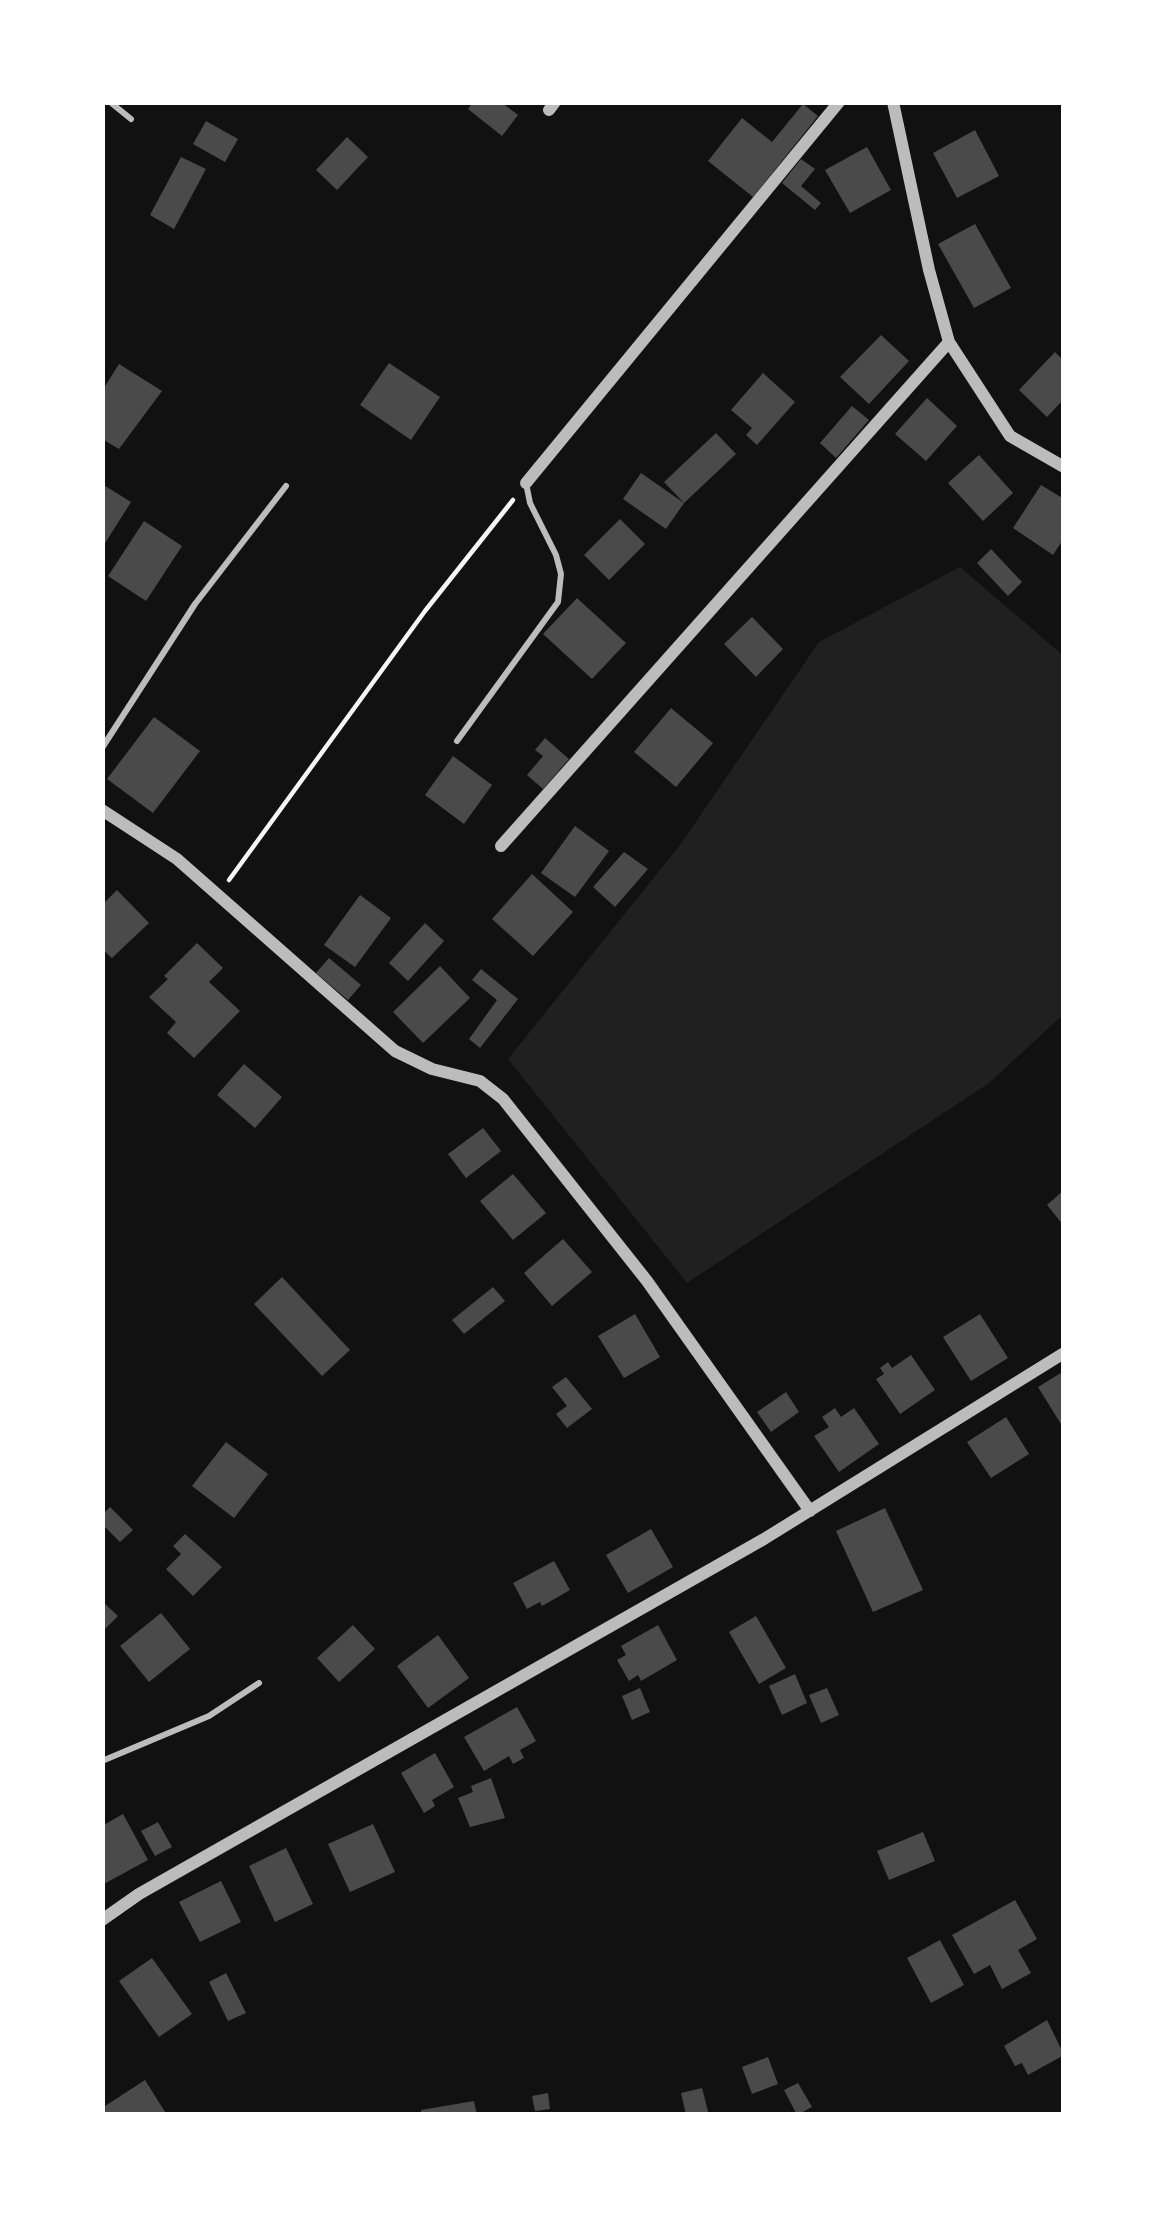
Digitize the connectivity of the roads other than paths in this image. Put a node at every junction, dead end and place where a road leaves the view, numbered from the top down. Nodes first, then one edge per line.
1 (110, 102) edge
2 (839, 102) edge
3 (893, 102) edge
4 (131, 119) dead end
5 (949, 342) junction
6 (1064, 467) edge
7 (526, 483) joint
8 (286, 486) dead end
9 (457, 741) dead end
10 (102, 748) edge
11 (102, 810) edge
12 (501, 846) dead end
13 (1064, 1353) edge
14 (810, 1511) junction
15 (259, 1683) dead end
16 (102, 1761) edge
17 (102, 1920) edge

1 - 4 lane
2 - 7 street
3 - 5 street
5 - 6 street
5 - 12 street
7 - 9 lane
8 - 10 lane
11 - 14 street
13 - 14 street
14 - 17 street
15 - 16 lane

